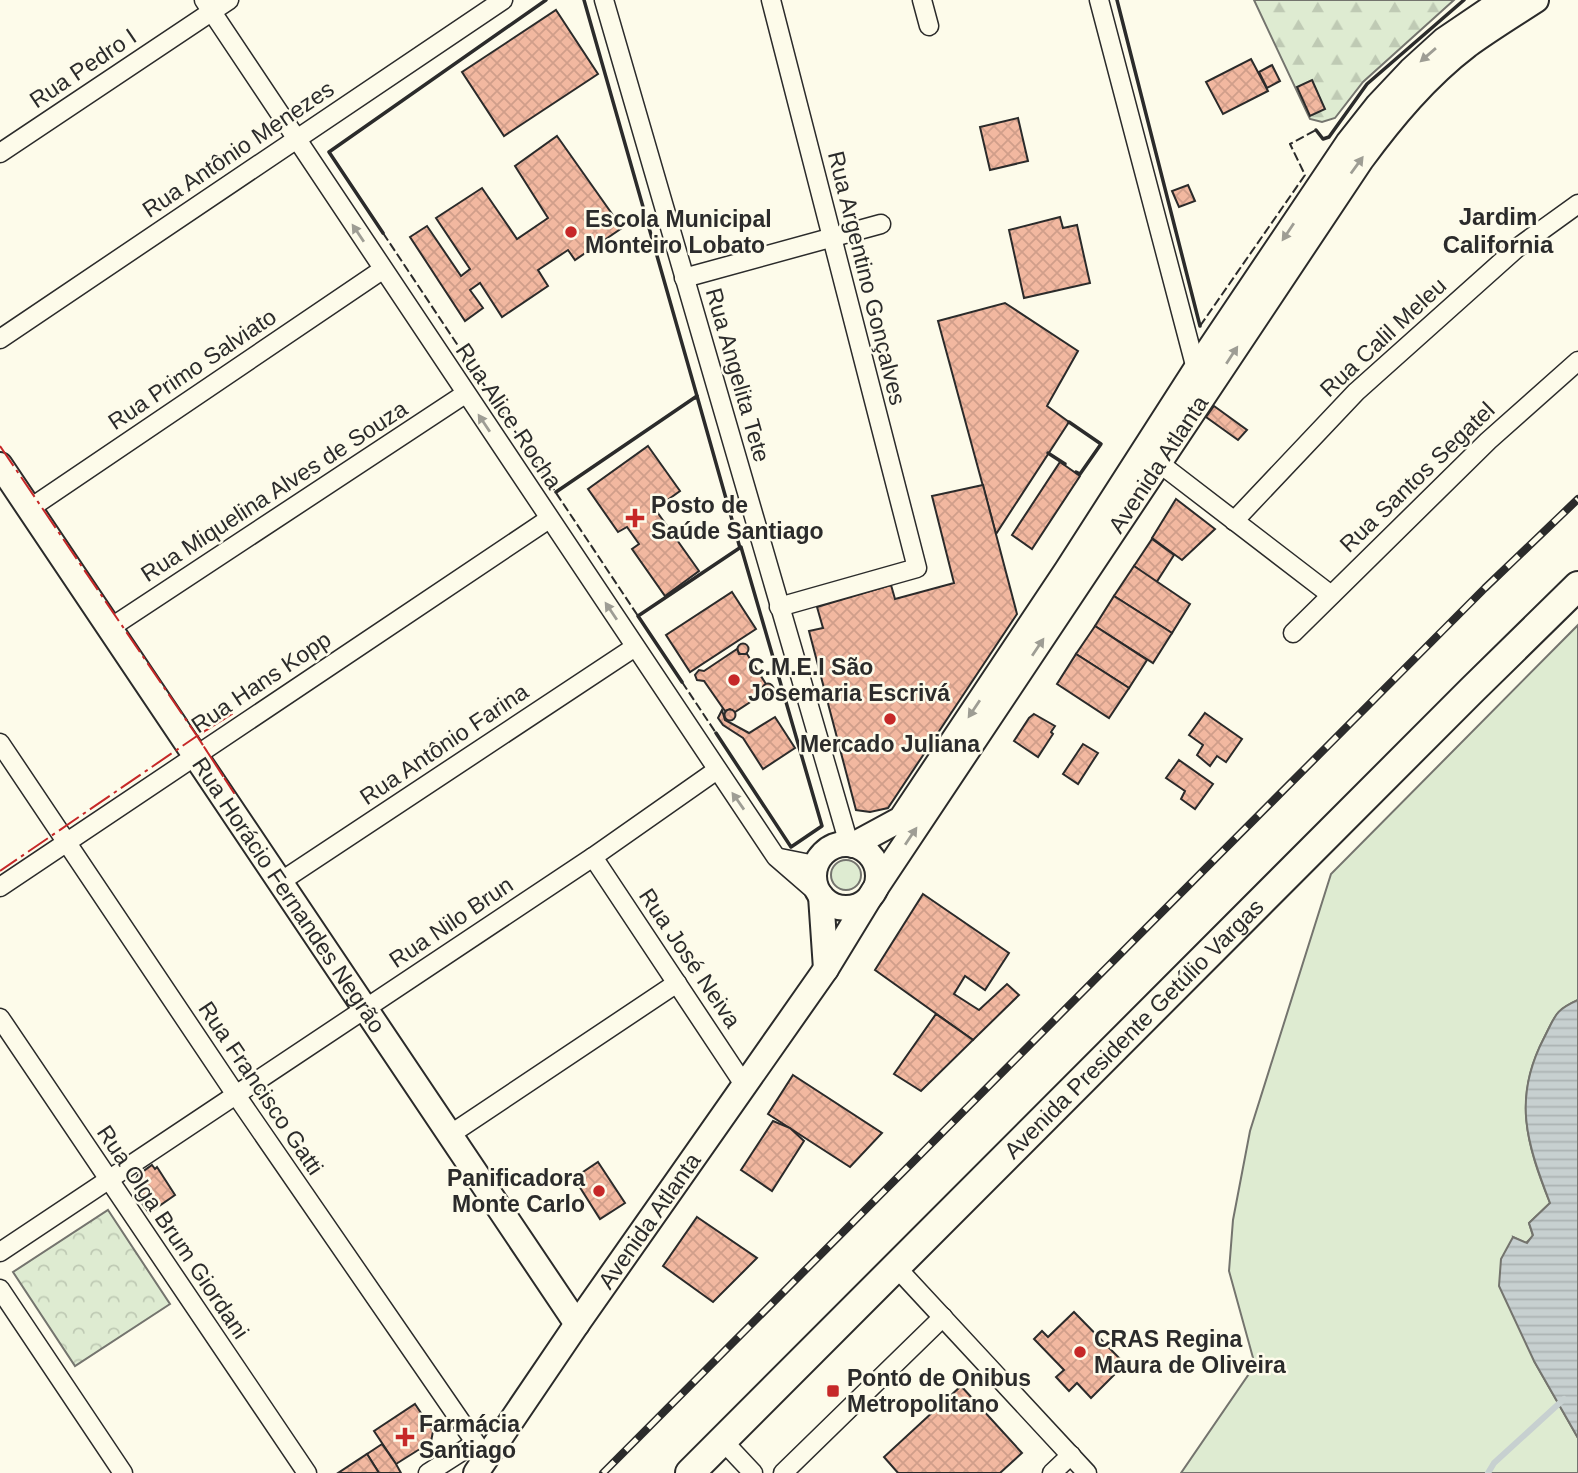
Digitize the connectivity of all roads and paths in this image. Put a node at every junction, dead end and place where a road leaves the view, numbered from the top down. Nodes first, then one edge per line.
1 (229, 0) edge
2 (503, 0) edge
3 (604, 0) edge
4 (771, 0) edge
5 (922, 0) edge
6 (1099, 0) edge
7 (1503, 0) edge
8 (1536, 0) edge
9 (207, 6) edge
10 (929, 26) dead end
11 (296, 140) junction
12 (0, 153) edge
13 (1578, 204) edge
14 (881, 224) dead end
15 (831, 238) junction
16 (382, 270) junction
17 (684, 278) junction
18 (0, 339) edge
19 (1578, 361) edge
20 (1205, 376) junction
21 (465, 394) junction
22 (1152, 457) junction
23 (0, 466) edge
24 (30, 509) junction
25 (549, 519) junction
26 (1234, 521) junction
27 (1075, 575) junction
28 (1578, 586) edge
29 (1331, 595) junction
30 (779, 607) junction
31 (110, 628) junction
32 (1293, 633) dead end
33 (635, 647) junction
34 (0, 743) edge
35 (194, 756) junction
36 (717, 770) junction
37 (66, 842) junction
38 (851, 844) junction
39 (593, 857) junction
40 (776, 857) junction
41 (815, 865) junction
42 (280, 882) junction
43 (0, 887) edge
44 (873, 892) junction
45 (821, 896) junction
46 (826, 969) junction
47 (677, 983) junction
48 (366, 1008) junction
49 (0, 1018) edge
50 (745, 1086) junction
51 (236, 1095) junction
52 (451, 1134) junction
53 (108, 1180) junction
54 (0, 1252) edge
55 (896, 1267) junction
56 (0, 1289) edge
57 (943, 1317) junction
58 (577, 1324) junction
59 (723, 1441) junction
60 (1071, 1455) junction
61 (479, 1458) edge
62 (122, 1473) edge
63 (307, 1473) edge
64 (428, 1473) edge
65 (690, 1473) edge
66 (753, 1473) edge
67 (783, 1473) edge
68 (1052, 1473) edge
69 (1087, 1473) edge

1 - 9 street, Rua Pedro I
2 - 11 street, Rua Antônio Menezes
3 - 17 street, Rua Angelita Tete
4 - 15 street, Rua Argentino Gonçalves
5 - 10 street
6 - 20 street
7 -> 20 street, Avenida Atlanta
20 -> 8 street, Avenida Atlanta
9 - 11 street, Rua Alice Rocha
9 - 12 street, Rua Pedro I
16 -> 11 street, Rua Alice Rocha
11 - 18 street, Rua Antônio Menezes
13 - 26 street, Rua Calil Meleu
14 - 15 street
15 - 17 street
15 - 30 street, Rua Argentino Gonçalves
16 - 21 street, Rua Alice Rocha
16 - 24 street, Rua Primo Salviato
17 - 30 street, Rua Angelita Tete
19 - 29 street, Rua Santos Segatel
20 - 22 street, Avenida Atlanta
25 -> 21 street, Rua Alice Rocha
21 - 31 street, Rua Miquelina Alves de Souza
22 - 26 street
22 - 27 street, Avenida Atlanta
23 - 24 street, Rua Horácio Fernandes Negrão
24 - 31 street, Rua Horácio Fernandes Negrão
33 -> 25 street, Rua Alice Rocha
25 - 35 street, Rua Hans Kopp
26 - 29 street
27 -> 38 street, Avenida Atlanta
44 -> 27 street, Avenida Atlanta
28 - 55 main road, Avenida Presidente Getúlio Vargas
29 - 32 street, Rua Santos Segatel
30 - 38 street, Rua Angelita Tete
31 - 35 street, Rua Horácio Fernandes Negrão
33 - 36 street, Rua Alice Rocha
33 - 42 street, Rua Antônio Farina
34 - 37 street, Rua Francisco Gatti
35 - 37 street, Rua Hans Kopp
35 - 42 street, Rua Horácio Fernandes Negrão
36 - 39 street, Rua Nilo Brun
40 -> 36 street, Rua Alice Rocha
37 - 43 street, Rua Hans Kopp
37 - 51 street, Rua Francisco Gatti
38 - 41 street
38 - 44 street
39 - 47 street, Rua José Neiva
39 - 48 street, Rua Nilo Brun
40 - 41 street
40 - 45 street, Rua Alice Rocha
41 - 45 street
42 - 48 street, Rua Horácio Fernandes Negrão
44 - 45 street
44 - 46 street, Avenida Atlanta
45 - 46 street
46 - 50 street, Avenida Atlanta
47 - 50 street, Rua José Neiva
47 - 52 street
48 - 51 street, Rua Nilo Brun
48 - 52 street, Rua Horácio Fernandes Negrão
49 - 53 street, Rua Olga Brum Giordani
50 - 58 street, Avenida Atlanta
51 - 53 street, Rua Nilo Brun
51 - 61 street, Rua Francisco Gatti
52 - 58 street, Rua Horácio Fernandes Negrão
53 - 54 street, Rua Nilo Brun
53 - 63 street, Rua Olga Brum Giordani
55 - 57 street
55 - 59 main road, Avenida Presidente Getúlio Vargas
56 - 62 street
57 - 60 street
57 - 67 street
58 - 61 street, Avenida Atlanta
59 - 65 main road, Avenida Presidente Getúlio Vargas
59 - 66 street
60 - 68 street
60 - 69 street
61 - 64 street

